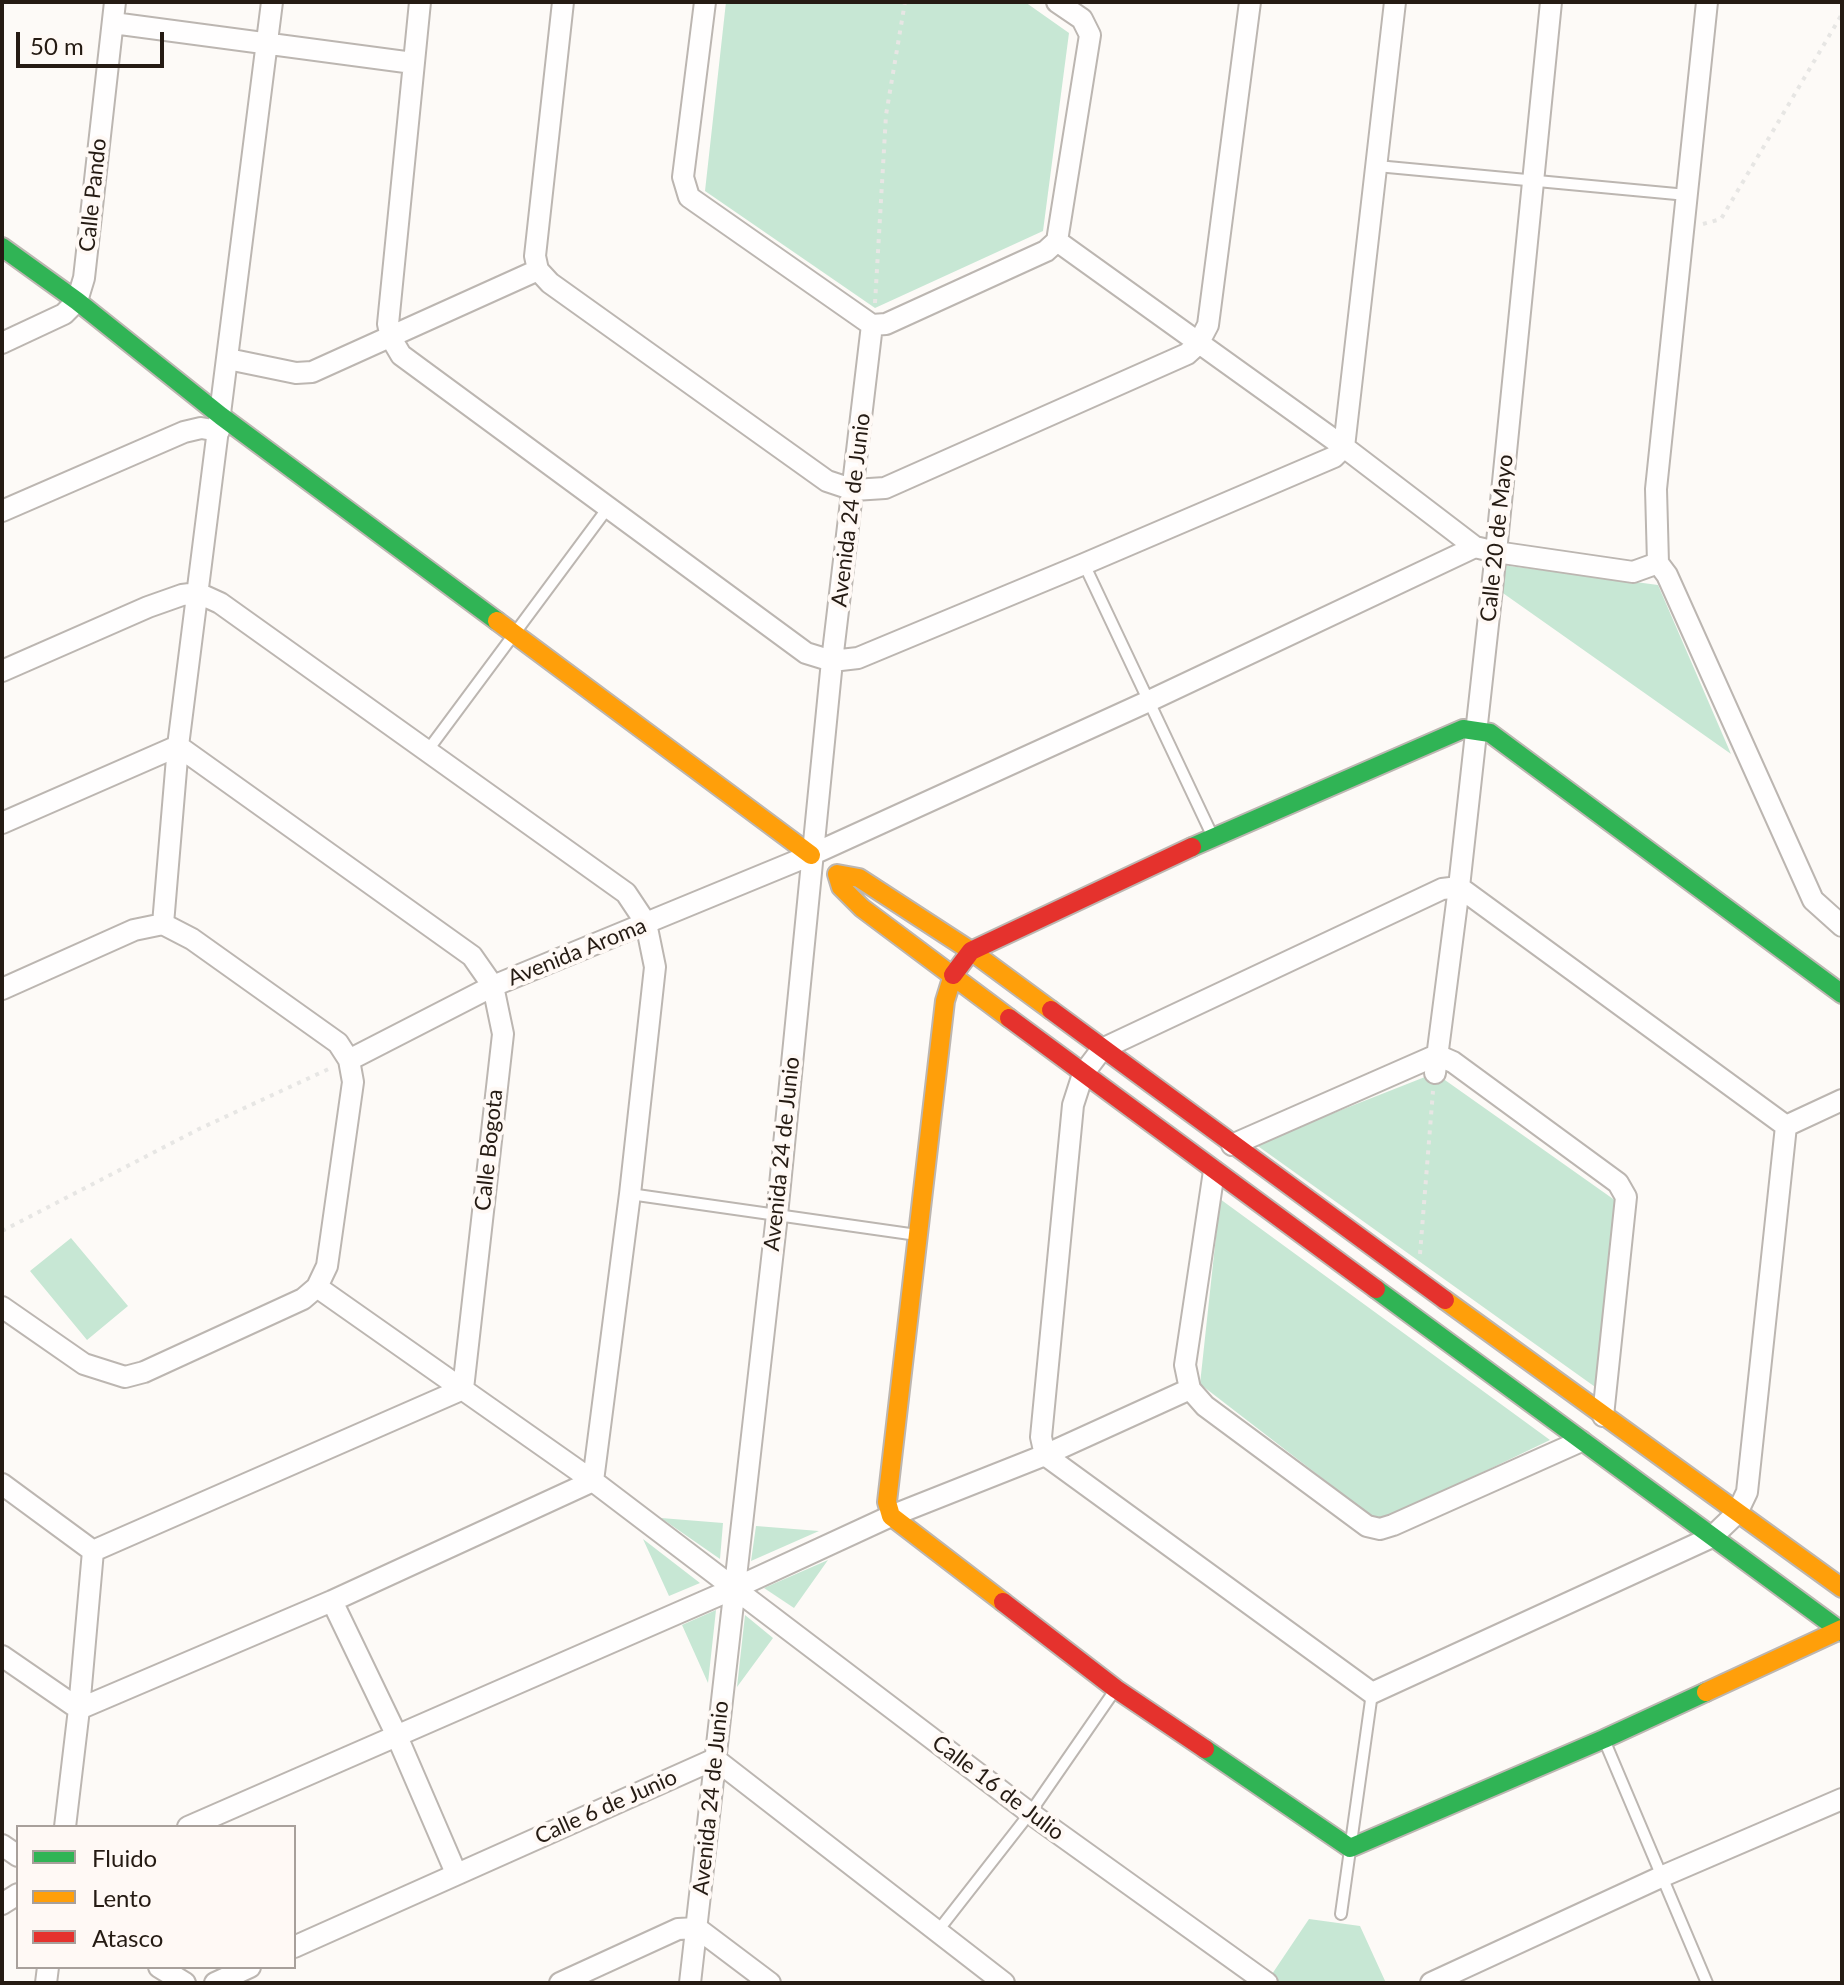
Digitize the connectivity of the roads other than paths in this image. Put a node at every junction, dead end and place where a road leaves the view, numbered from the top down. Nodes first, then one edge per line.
1 (272, 2) edge
2 (420, 2) edge
3 (563, 2) edge
4 (705, 2) edge
5 (1057, 2) edge
6 (1250, 2) edge
7 (1395, 2) edge
8 (1551, 2) edge
9 (1707, 2) edge
10 (114, 12) edge
11 (268, 43) junction
12 (413, 63) junction
13 (1377, 166) junction
14 (1534, 182) junction
15 (1687, 195) junction
16 (1057, 241) junction
17 (2, 247) edge
18 (538, 270) junction
19 (77, 301) junction
20 (872, 325) junction
21 (391, 338) junction
22 (2, 343) edge
23 (1198, 344) junction
24 (228, 359) junction
25 (220, 424) junction
26 (1344, 447) junction
27 (854, 490) junction
28 (607, 509) junction
29 (2, 511) edge
30 (1475, 547) junction
31 (1496, 552) junction
32 (1658, 563) junction
33 (1084, 564) junction
34 (198, 593) junction
35 (514, 634) junction
36 (832, 661) junction
37 (2, 671) edge
38 (1149, 701) junction
39 (1476, 730) junction
40 (178, 746) junction
41 (428, 750) junction
42 (2, 823) edge
43 (1213, 837) junction
44 (811, 855) junction
45 (837, 874) junction
46 (1459, 887) junction
47 (646, 923) junction
48 (163, 924) junction
49 (1842, 926) edge
50 (971, 951) junction
51 (953, 975) junction
52 (493, 986) junction
53 (2, 989) edge
54 (1842, 994) edge
55 (1102, 1049) junction
56 (349, 1060) junction
57 (1436, 1064) junction
58 (1083, 1074) junction
59 (1842, 1100) edge
60 (1786, 1126) junction
61 (1232, 1145) junction
62 (1214, 1171) junction
63 (630, 1194) junction
64 (777, 1215) junction
65 (917, 1235) junction
66 (317, 1287) junction
67 (2, 1307) edge
68 (463, 1389) junction
69 (1190, 1389) junction
70 (1603, 1416) junction
71 (1581, 1441) junction
72 (1045, 1455) junction
73 (593, 1481) junction
74 (2, 1484) edge
75 (1737, 1513) junction
76 (891, 1516) junction
77 (1712, 1537) junction
78 (93, 1551) junction
79 (1842, 1588) edge
80 (733, 1589) junction
81 (332, 1601) junction
82 (1841, 1631) edge
83 (2, 1656) edge
84 (1116, 1689) junction
85 (1372, 1693) junction
86 (79, 1709) junction
87 (396, 1734) junction
88 (1604, 1739) junction
89 (715, 1759) junction
90 (1842, 1799) edge
91 (1030, 1813) junction
92 (65, 1825) edge
93 (192, 1825) edge
94 (1350, 1848) junction
95 (456, 1873) junction
96 (1663, 1876) junction
97 (1341, 1914) dead end
98 (697, 1928) junction
99 (937, 1933) junction
100 (296, 1946) edge
101 (162, 1969) edge
102 (246, 1969) edge
103 (185, 1983) edge
104 (215, 1983) edge
105 (560, 1983) edge
106 (690, 1983) edge
107 (770, 1983) edge
108 (1004, 1983) edge
109 (1267, 1983) edge
110 (1431, 1983) edge
111 (1707, 1983) edge

1 - 11 street
2 - 12 street
3 - 18 street
4 - 20 street
5 - 16 street
6 - 23 street
7 - 13 street
8 - 14 street, Calle 20 de Mayo
9 - 15 street
10 - 11 street
10 - 19 street, Calle Pando
11 - 12 street
11 - 24 street
12 - 21 street
13 - 14 lane
13 - 26 street
14 - 15 lane
14 - 31 street, Calle 20 de Mayo
15 - 32 street
16 - 20 street
16 - 23 street
17 - 19 street
18 - 21 street
18 - 27 street
19 - 22 street
19 - 25 street
20 - 27 street, Avenida 24 de Junio
21 - 24 street
21 - 28 street
23 - 26 street
23 - 27 street
24 - 25 street
25 - 29 street
25 - 34 street
25 - 35 street
26 - 30 street
26 - 33 street
27 - 36 street, Avenida 24 de Junio
28 - 35 lane
28 - 36 street
30 - 31 street
30 - 38 street, Avenida Aroma
31 - 32 street
31 - 39 street, Calle 20 de Mayo
32 - 49 street
33 - 36 street
33 - 38 lane
34 - 37 street
34 - 40 street
34 - 41 street
35 - 41 lane
35 - 44 street
36 - 44 street, Avenida 24 de Junio
38 - 43 lane
38 - 44 street, Avenida Aroma
39 - 43 street
39 - 46 street, Calle 20 de Mayo
39 - 54 street
40 - 42 street
40 - 48 street
40 - 52 street, Calle Bogota
41 - 47 street
43 - 50 street
44 - 45 street
44 - 47 street, Avenida Aroma
44 - 64 street, Avenida 24 de Junio
45 - 50 street
45 - 51 street
46 - 55 street
46 - 57 street, Calle 20 de Mayo
46 - 60 street
47 - 52 street, Avenida Aroma
47 - 63 street
48 - 53 street
48 - 56 street
50 - 51 street
50 - 55 street
51 - 58 street
51 - 65 street
52 - 56 street, Avenida Aroma
52 - 68 street, Calle Bogota
55 - 58 street
55 - 61 street
56 - 66 street
57 - 61 street
57 - 70 street
58 - 62 street
58 - 72 street
59 - 60 street
60 - 75 street
61 - 70 street
62 - 69 street
62 - 71 street
63 - 64 lane
63 - 73 street
64 - 65 lane
64 - 80 street, Avenida 24 de Junio
65 - 76 street
66 - 67 street
66 - 68 street, Calle 16 de Julio
68 - 73 street, Calle 16 de Julio
68 - 78 street
69 - 71 street
69 - 72 street
70 - 75 street
71 - 77 street
72 - 76 street
72 - 85 street
73 - 80 street, Calle 16 de Julio
73 - 81 street
74 - 78 street
75 - 77 street
75 - 79 street
76 - 80 street
76 - 84 street
77 - 82 street
77 - 85 street
78 - 86 street
80 - 87 street
80 - 89 street, Avenida 24 de Junio
80 - 91 street, Calle 16 de Julio
81 - 86 street
81 - 87 street
82 - 88 street
83 - 86 street
84 - 91 lane
84 - 94 street
85 - 94 lane
86 - 92 street
87 - 93 street
87 - 95 street
88 - 94 street
88 - 96 lane
89 - 95 street, Calle 6 de Junio
89 - 98 street, Avenida 24 de Junio
89 - 99 street
90 - 96 street
91 - 99 lane
91 - 109 street, Calle 16 de Julio
94 - 97 lane
95 - 100 street, Calle 6 de Junio
96 - 110 street
96 - 111 lane
98 - 105 street
98 - 106 street, Avenida 24 de Junio
98 - 107 street
99 - 108 street
101 - 103 street
102 - 104 street

